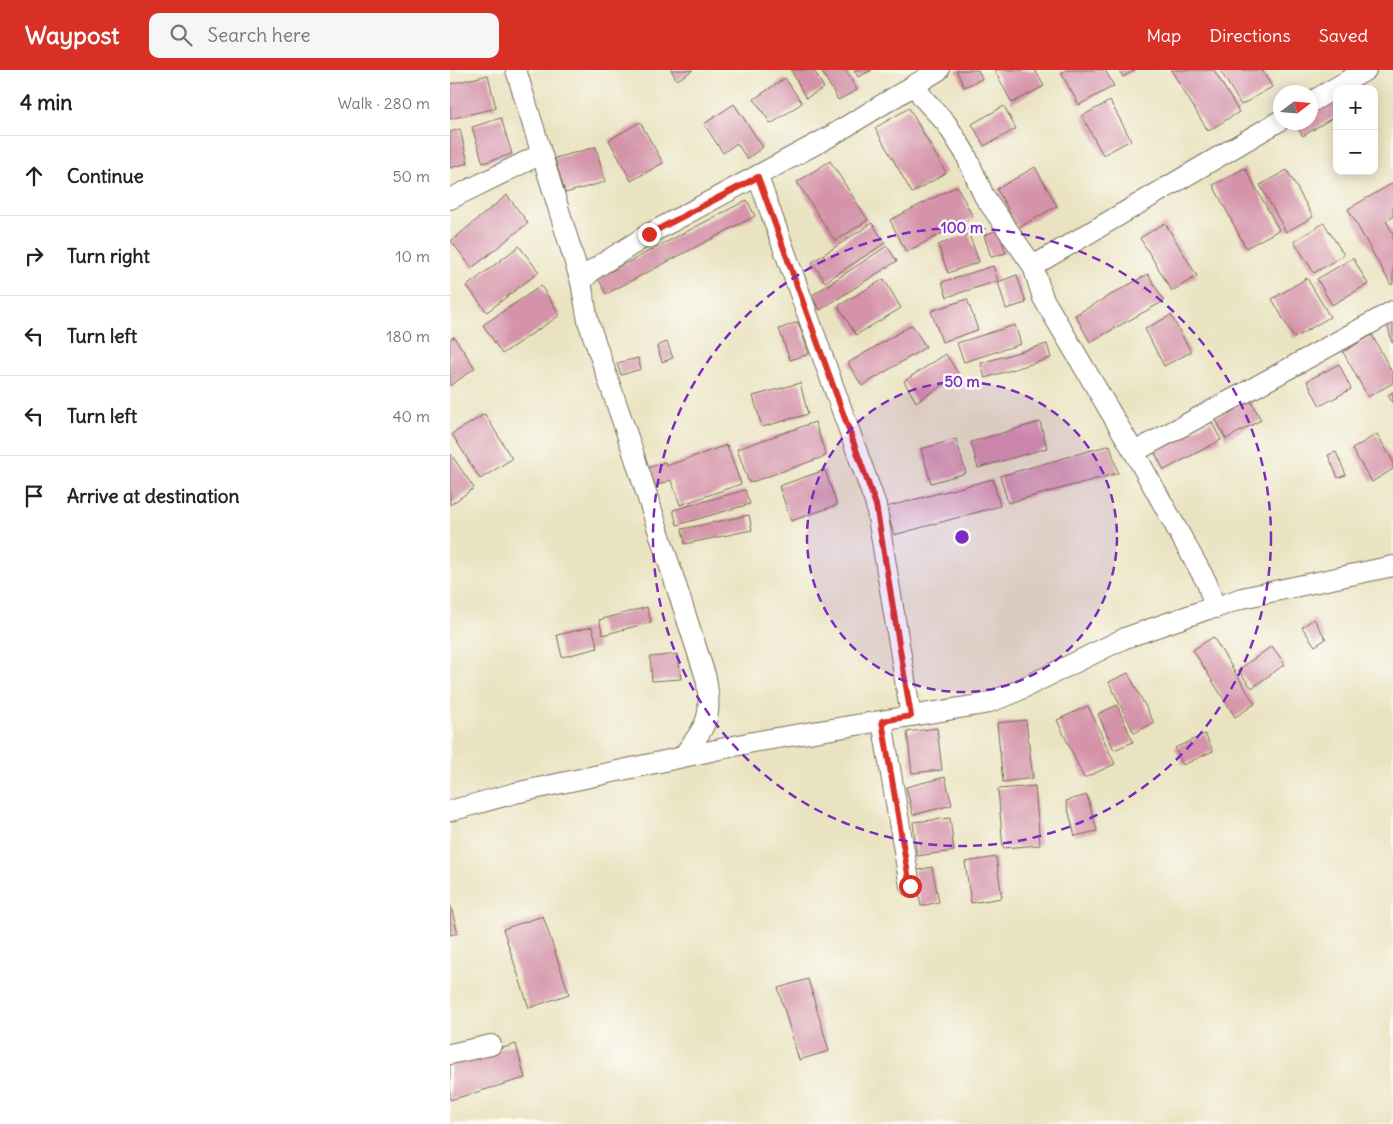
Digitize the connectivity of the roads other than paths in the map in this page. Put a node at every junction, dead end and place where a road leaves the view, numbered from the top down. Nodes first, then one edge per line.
1 (516, 70) edge
2 (939, 70) edge
3 (1366, 70) edge
4 (915, 84) junction
5 (1318, 97) edge
6 (1273, 124) edge
7 (542, 154) junction
8 (758, 177) junction
9 (450, 199) edge
10 (1033, 266) junction
11 (581, 282) junction
12 (1393, 311) edge
13 (1134, 452) junction
14 (1393, 566) edge
15 (1215, 608) junction
16 (911, 716) junction
17 (882, 721) junction
18 (683, 756) junction
19 (450, 811) edge
20 (910, 886) dead end
21 (491, 1044) dead end
22 (450, 1054) edge

1 - 7 street
2 - 4 street
3 - 5 street
4 - 8 street
4 - 10 street
6 - 10 street
7 - 9 street
7 - 11 street
8 - 11 street
8 - 16 street
10 - 13 street
11 - 18 street
12 - 13 street
13 - 15 street
14 - 15 street
15 - 16 street
16 - 17 street
17 - 18 street
17 - 20 street
18 - 19 street
21 - 22 street

